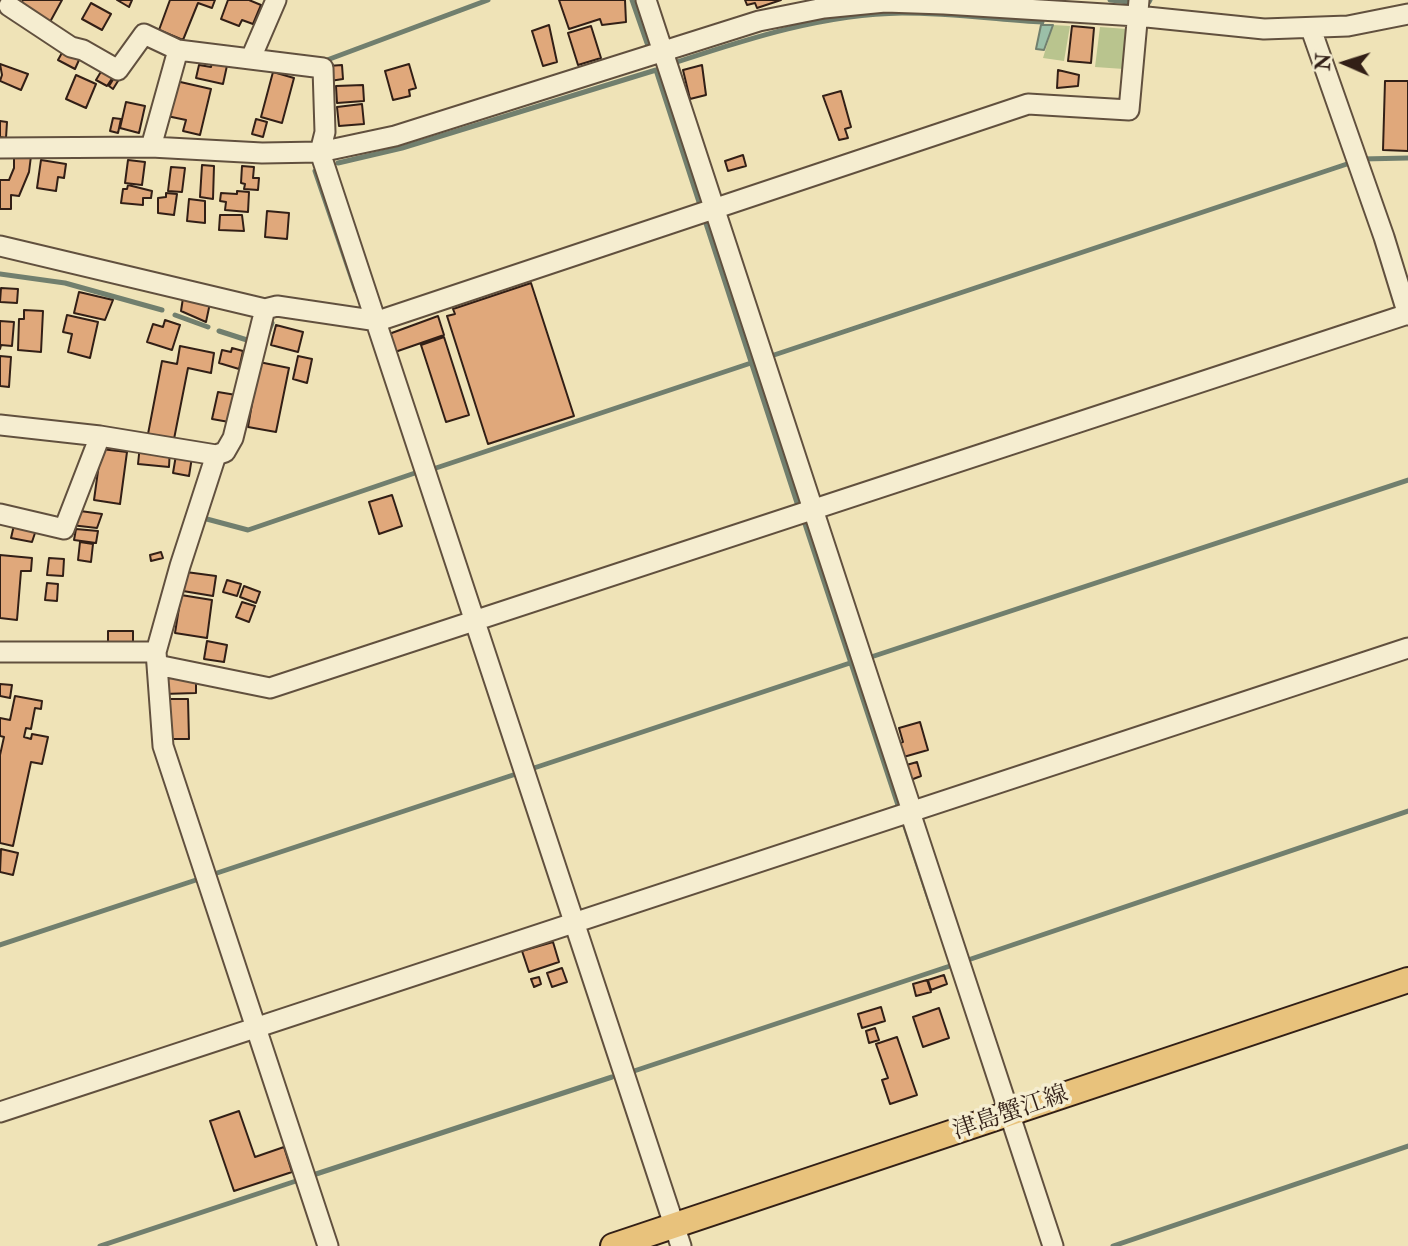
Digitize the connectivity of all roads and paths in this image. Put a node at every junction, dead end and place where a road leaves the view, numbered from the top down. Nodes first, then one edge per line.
1 (276, 0) edge
2 (646, 0) edge
3 (943, 2) edge
4 (7, 8) edge
5 (1138, 8) edge
6 (1408, 14) edge
7 (1311, 29) junction
8 (178, 50) junction
9 (663, 52) junction
10 (251, 58) junction
11 (151, 147) junction
12 (0, 148) edge
13 (320, 152) junction
14 (705, 211) junction
15 (0, 246) edge
16 (265, 309) junction
17 (1408, 314) edge
18 (378, 321) junction
19 (0, 425) edge
20 (100, 436) junction
21 (216, 455) junction
22 (804, 513) junction
23 (0, 514) edge
24 (474, 622) junction
25 (1408, 648) edge
26 (0, 652) edge
27 (157, 659) junction
28 (906, 813) junction
29 (572, 923) junction
30 (1408, 980) edge
31 (255, 1027) junction
32 (0, 1112) edge
33 (1010, 1115) junction
34 (678, 1236) edge
35 (328, 1246) edge
36 (614, 1246) edge
37 (1054, 1246) edge

1 - 10 street
2 - 9 street
3 - 5 street
3 - 9 street
4 - 8 street
5 - 7 street
5 - 14 street
6 - 7 street
7 - 17 street
8 - 10 street
8 - 11 street
9 - 13 street
9 - 14 street
10 - 13 street
11 - 12 street
11 - 13 street
13 - 18 street
14 - 18 street
14 - 22 street
15 - 16 street
16 - 18 street
16 - 21 street
17 - 22 street
18 - 24 street
19 - 20 street
20 - 21 street
20 - 23 street
21 - 27 street
22 - 24 street
22 - 28 street
24 - 27 street
24 - 29 street
25 - 28 street
26 - 27 street
27 - 31 street
28 - 29 street
28 - 33 street
29 - 31 street
29 - 34 street
30 - 33 main road, 津島蟹江線
31 - 32 street
31 - 35 street
33 - 34 main road, 津島蟹江線
33 - 37 street
34 - 36 main road, 津島蟹江線

